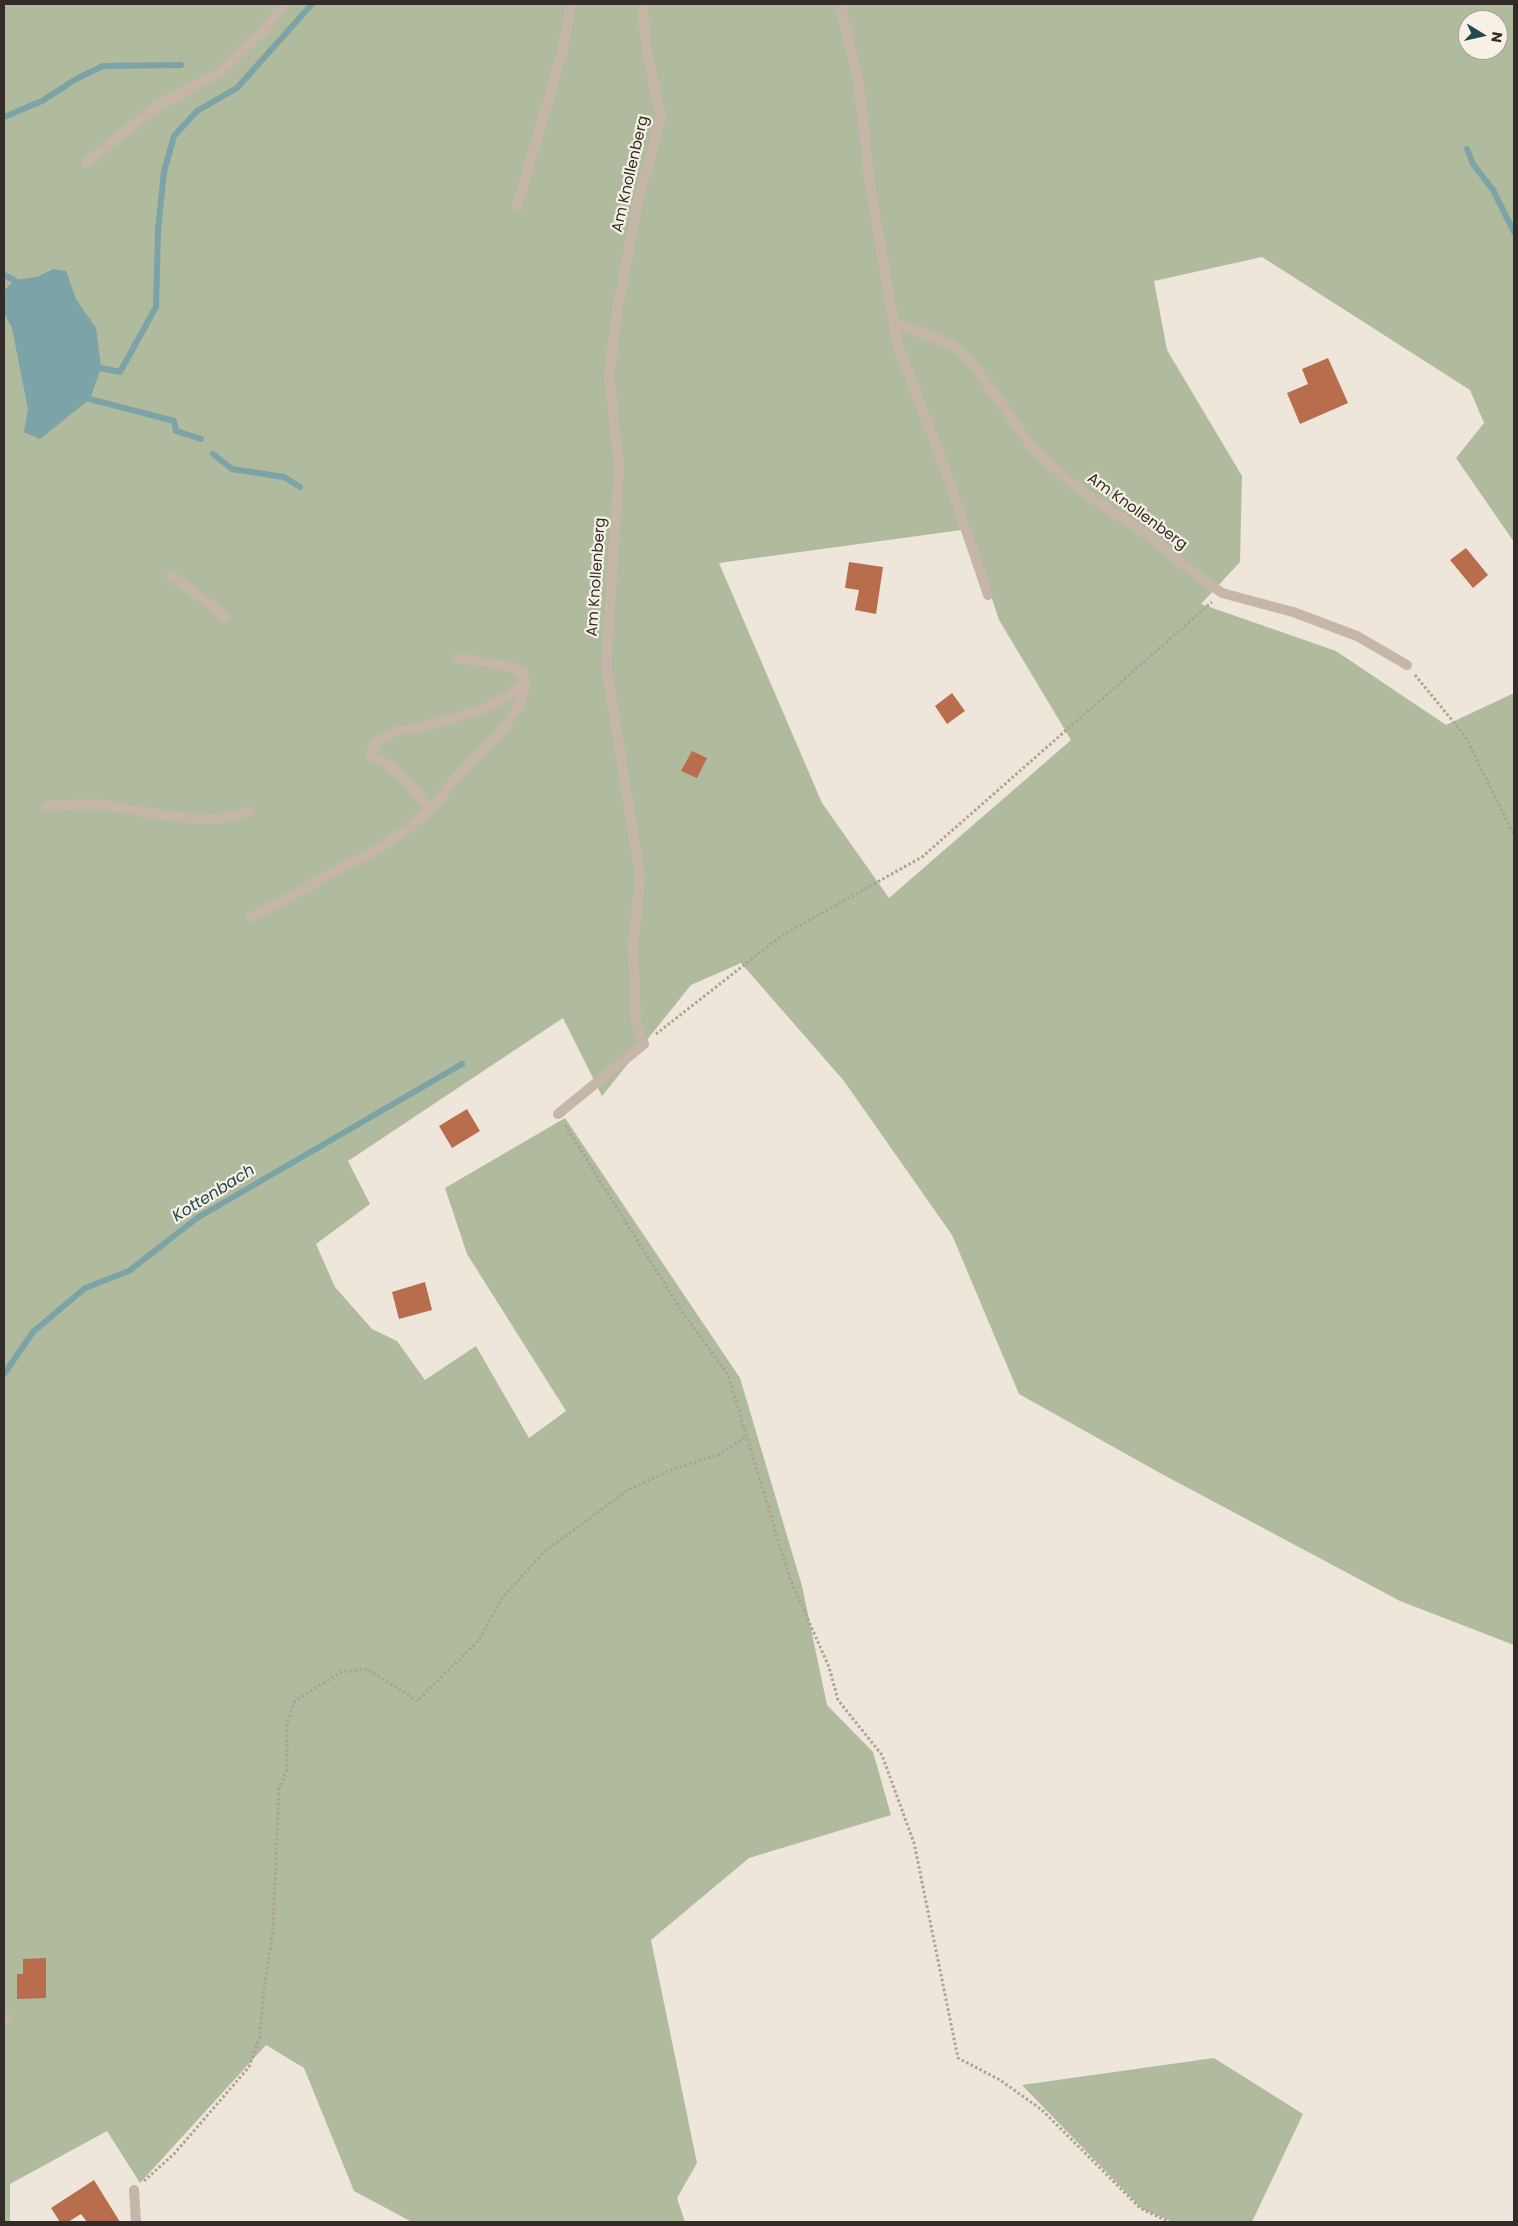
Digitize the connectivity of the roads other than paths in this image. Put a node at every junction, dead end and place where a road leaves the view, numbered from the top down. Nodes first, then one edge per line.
1 (286, 4) edge
2 (571, 4) edge
3 (642, 4) edge
4 (840, 4) edge
5 (86, 163) dead end
6 (517, 206) dead end
7 (894, 324) junction
8 (171, 576) dead end
9 (988, 596) dead end
10 (225, 618) dead end
11 (457, 658) dead end
12 (1407, 665) road end
13 (525, 678) junction
14 (46, 806) dead end
15 (429, 810) junction
16 (248, 811) dead end
17 (251, 917) dead end
18 (558, 1114) road end
19 (134, 2190) road end
20 (136, 2222) edge

1 - 5 lane
2 - 6 lane
3 - 18 lane, Am Knollenberg
4 - 7 lane
7 - 9 lane
7 - 12 lane, Am Knollenberg
8 - 10 lane
11 - 13 lane
13 - 15 lane
13 - 15 lane
14 - 16 lane
15 - 17 lane
19 - 20 lane

